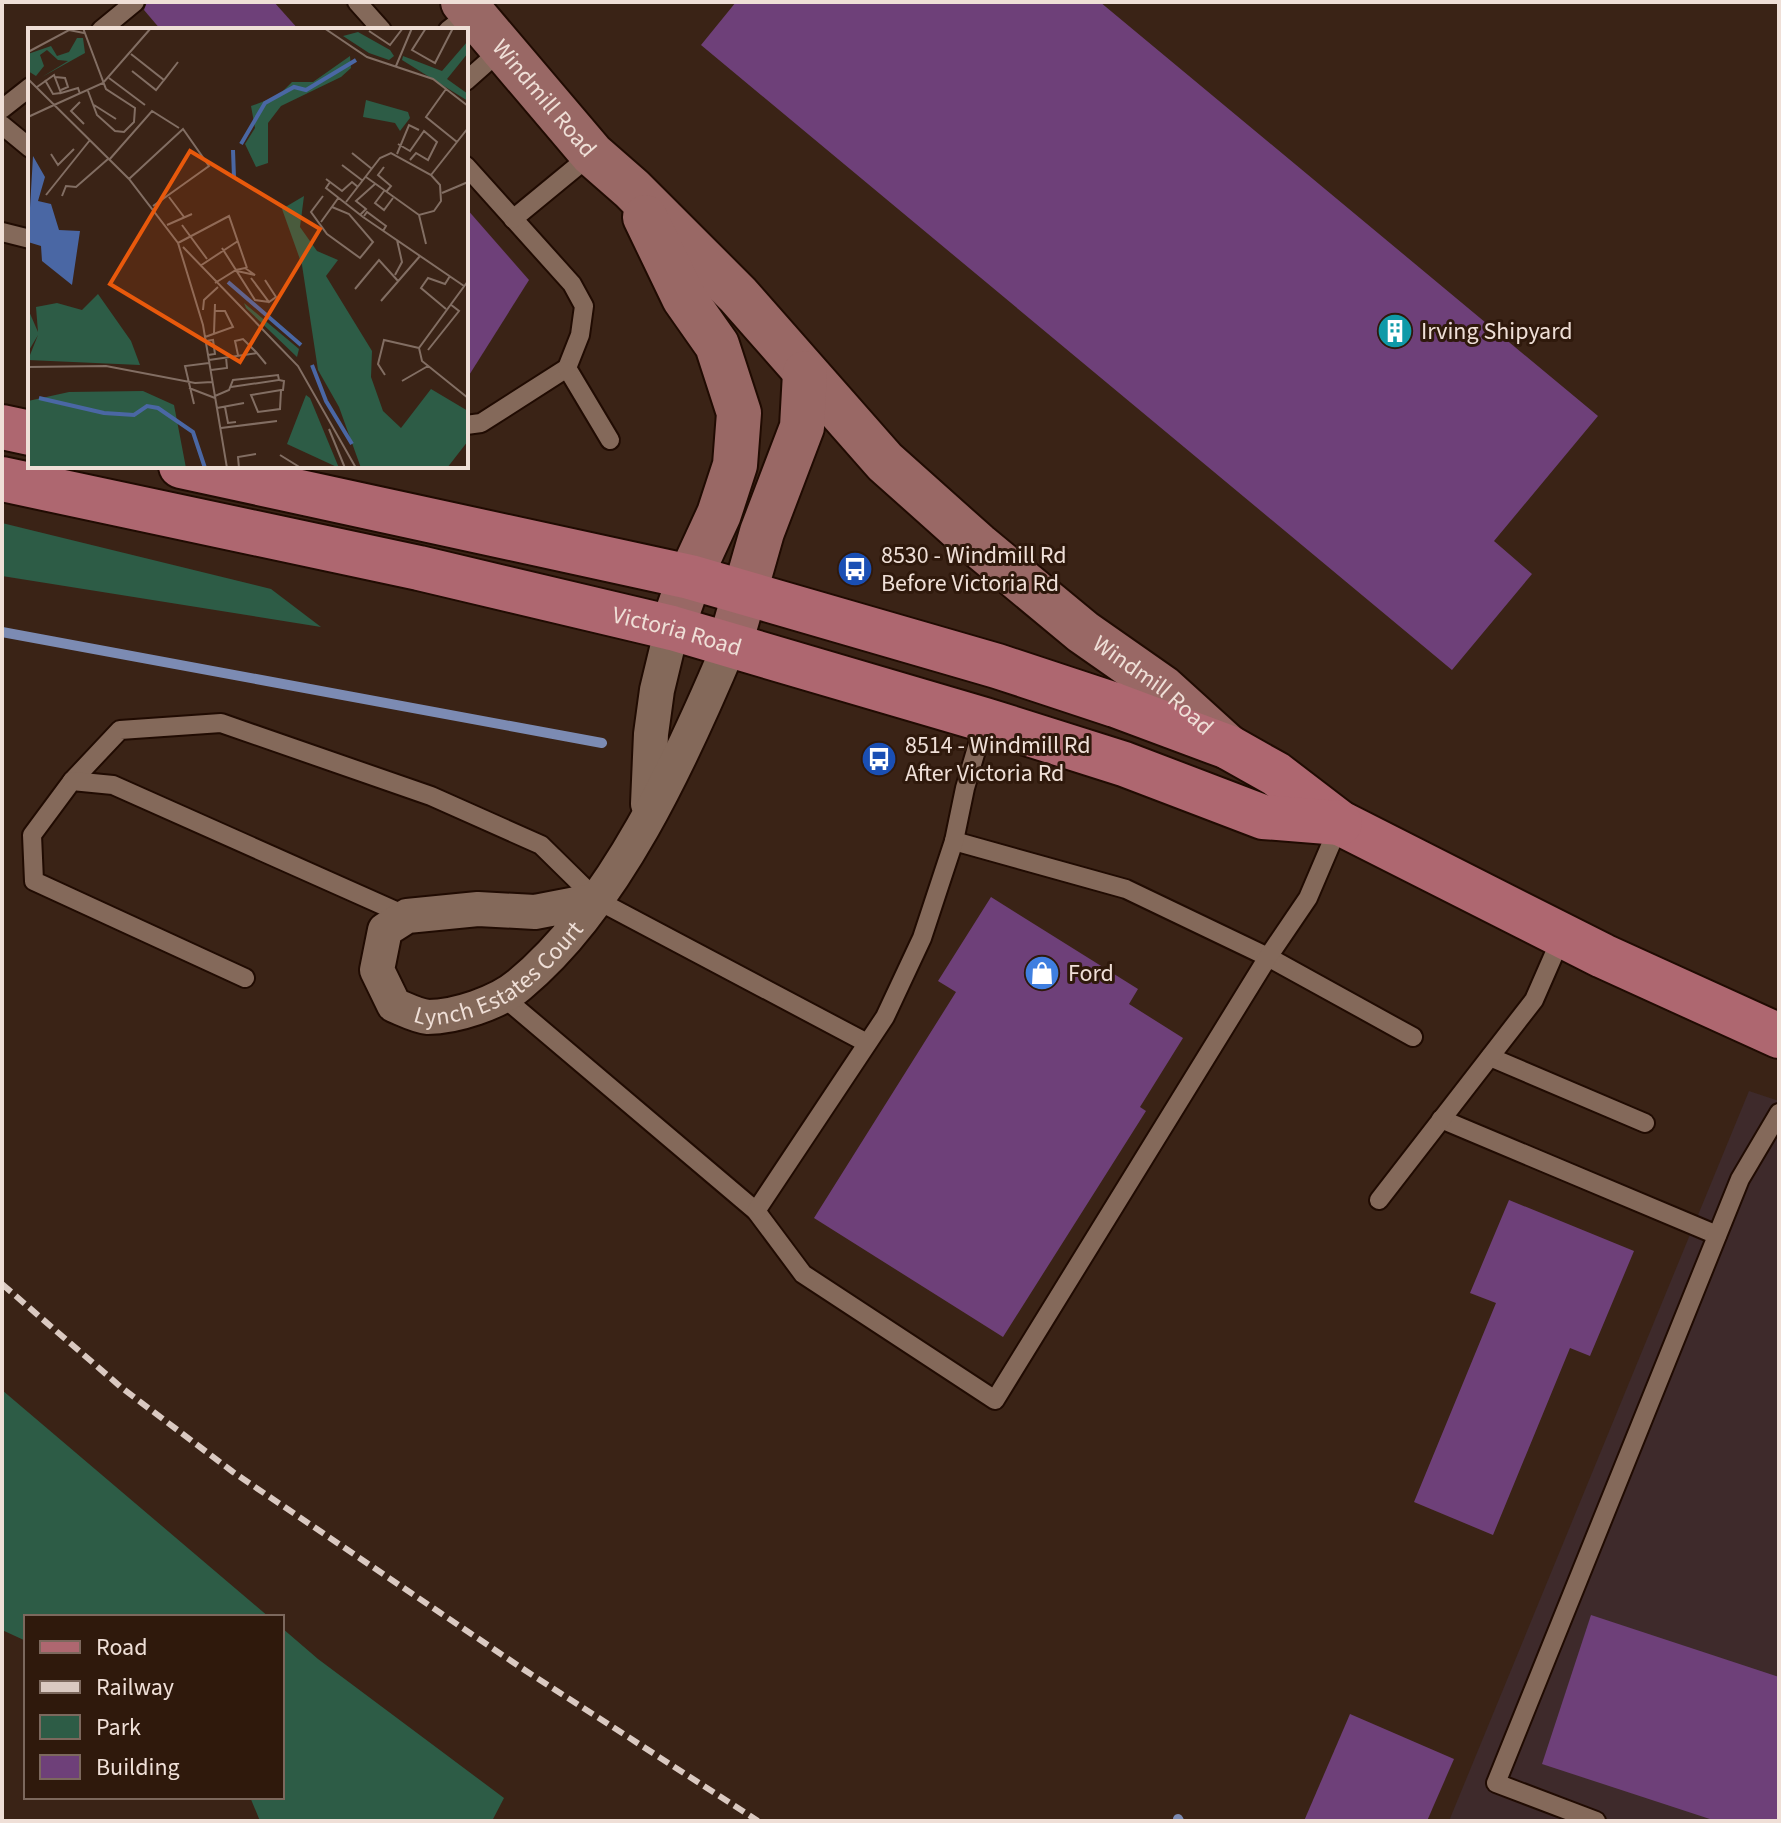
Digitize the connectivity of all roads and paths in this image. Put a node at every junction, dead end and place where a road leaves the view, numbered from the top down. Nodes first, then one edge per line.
1 (135, 2) edge
2 (357, 2) edge
3 (461, 15) edge
4 (121, 24) edge
5 (380, 28) edge
6 (502, 49) junction
7 (468, 79) edge
8 (28, 89) edge
9 (2, 109) edge
10 (2, 125) edge
11 (28, 146) edge
12 (592, 154) junction
13 (468, 168) edge
14 (632, 189) junction
15 (513, 219) junction
16 (2, 232) edge
17 (28, 238) edge
18 (567, 368) junction
19 (805, 373) junction
20 (468, 425) edge
21 (2, 427) edge
22 (28, 433) edge
23 (610, 440) dead end
24 (190, 468) edge
25 (2, 479) edge
26 (690, 577) junction
27 (746, 591) junction
28 (672, 628) junction
29 (730, 644) junction
30 (985, 720) junction
31 (1228, 747) junction
32 (72, 781) junction
33 (648, 817) junction
34 (1340, 823) junction
35 (954, 841) junction
36 (597, 900) junction
37 (407, 916) junction
38 (1562, 936) junction
39 (1268, 957) junction
40 (245, 978) dead end
41 (501, 995) junction
42 (1779, 1036) edge
43 (1413, 1037) dead end
44 (867, 1043) junction
45 (1490, 1057) junction
46 (1779, 1113) edge
47 (1441, 1119) junction
48 (1645, 1123) dead end
49 (1379, 1200) dead end
50 (756, 1211) junction
51 (1717, 1235) junction
52 (1596, 1821) edge

1 - 4 lane
2 - 5 lane
3 - 6 main road, Windmill Road
6 - 7 lane
6 - 12 main road, Windmill Road
8 - 9 lane
10 - 11 lane
12 - 14 main road, Windmill Road
12 - 15 lane
13 - 15 lane
14 - 19 main road, Windmill Road
14 - 26 main road, Windmill Road
15 - 18 lane
16 - 17 lane
18 - 20 lane
18 - 23 lane
19 - 27 main road
19 - 31 main road, Windmill Road
21 - 22 main road
24 - 26 main road
25 - 28 main road, Victoria Road
26 - 27 main road
26 - 28 main road, Windmill Road
27 - 29 main road
27 - 31 main road
28 - 29 main road, Victoria Road
28 - 33 street, Lynch Estates Court
29 - 30 main road, Victoria Road
29 - 33 street, Lynch Estates Court
30 - 34 main road, Victoria Road
30 - 35 lane
31 - 34 main road, Windmill Road
32 - 36 lane
32 - 37 lane
32 - 40 lane
33 - 36 street, Lynch Estates Court
34 - 38 main road, Windmill Road
34 - 39 lane
35 - 39 lane
35 - 44 lane
36 - 37 street, Lynch Estates Court
36 - 41 street, Lynch Estates Court
36 - 44 lane
37 - 41 street, Lynch Estates Court
38 - 42 main road, Windmill Road
38 - 45 lane
39 - 43 lane
39 - 50 lane
41 - 50 lane
44 - 50 lane
45 - 47 lane
45 - 48 lane
46 - 51 lane
47 - 49 lane
47 - 51 lane
51 - 52 lane

